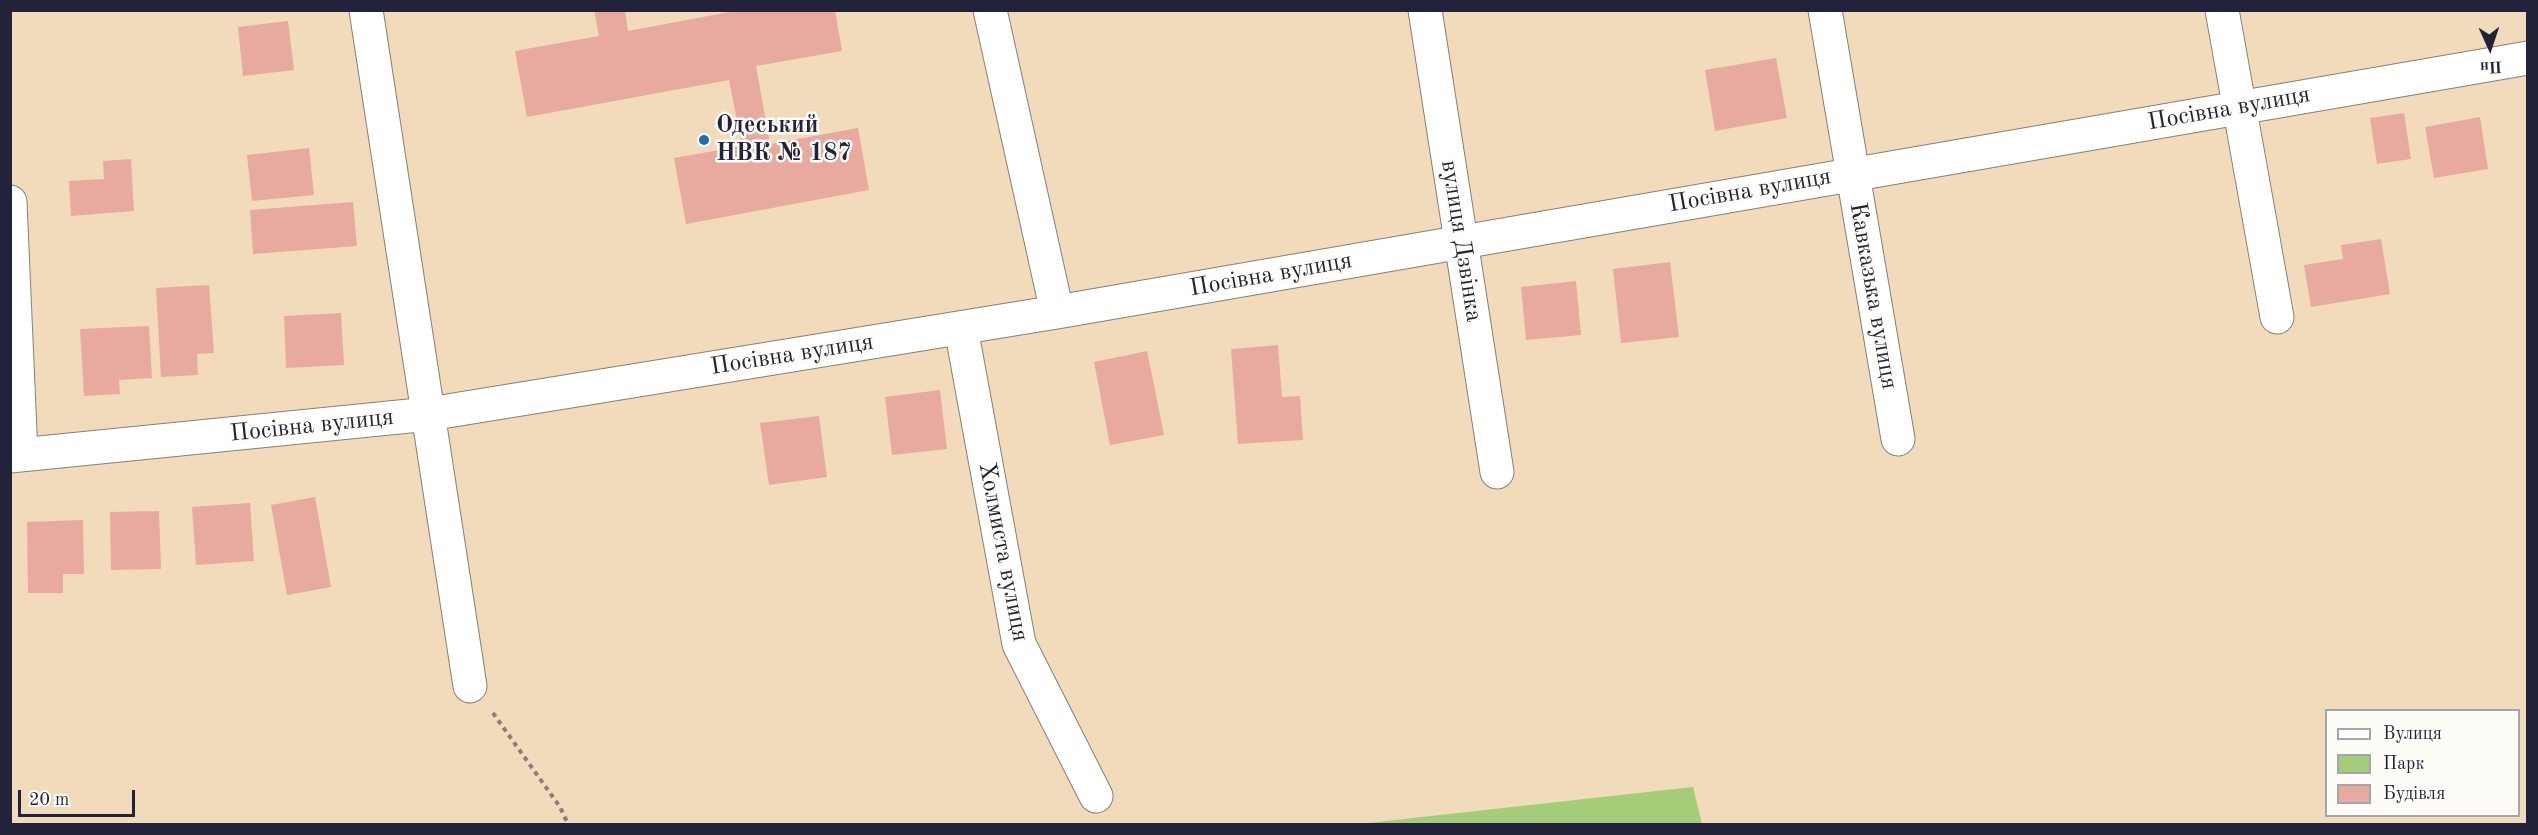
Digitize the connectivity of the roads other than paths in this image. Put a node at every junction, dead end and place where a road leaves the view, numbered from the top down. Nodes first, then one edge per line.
1 (366, 10) edge
2 (990, 10) edge
3 (1425, 10) edge
4 (1824, 10) edge
5 (2222, 10) edge
6 (2528, 58) edge
7 (2240, 107) junction
8 (1851, 174) junction
9 (10, 202) edge
10 (1461, 242) junction
11 (1057, 312) junction
12 (2277, 317) dead end
13 (961, 328) junction
14 (429, 414) junction
15 (1898, 439) dead end
16 (16, 455) edge
17 (1497, 472) dead end
18 (470, 686) road end
19 (1096, 796) dead end

1 - 14 street
2 - 11 street
3 - 10 street, вулиця Дзвінка
4 - 8 street, Кавказька вулиця
5 - 7 street
6 - 7 street, Посівна вулиця
7 - 8 street, Посівна вулиця
7 - 12 street
8 - 10 street, Посівна вулиця
8 - 15 street, Кавказька вулиця
9 - 16 street
10 - 11 street, Посівна вулиця
10 - 17 street, вулиця Дзвінка
11 - 13 street, Посівна вулиця
13 - 14 street, Посівна вулиця
13 - 19 street, Холмиста вулиця
14 - 16 street, Посівна вулиця
14 - 18 street

